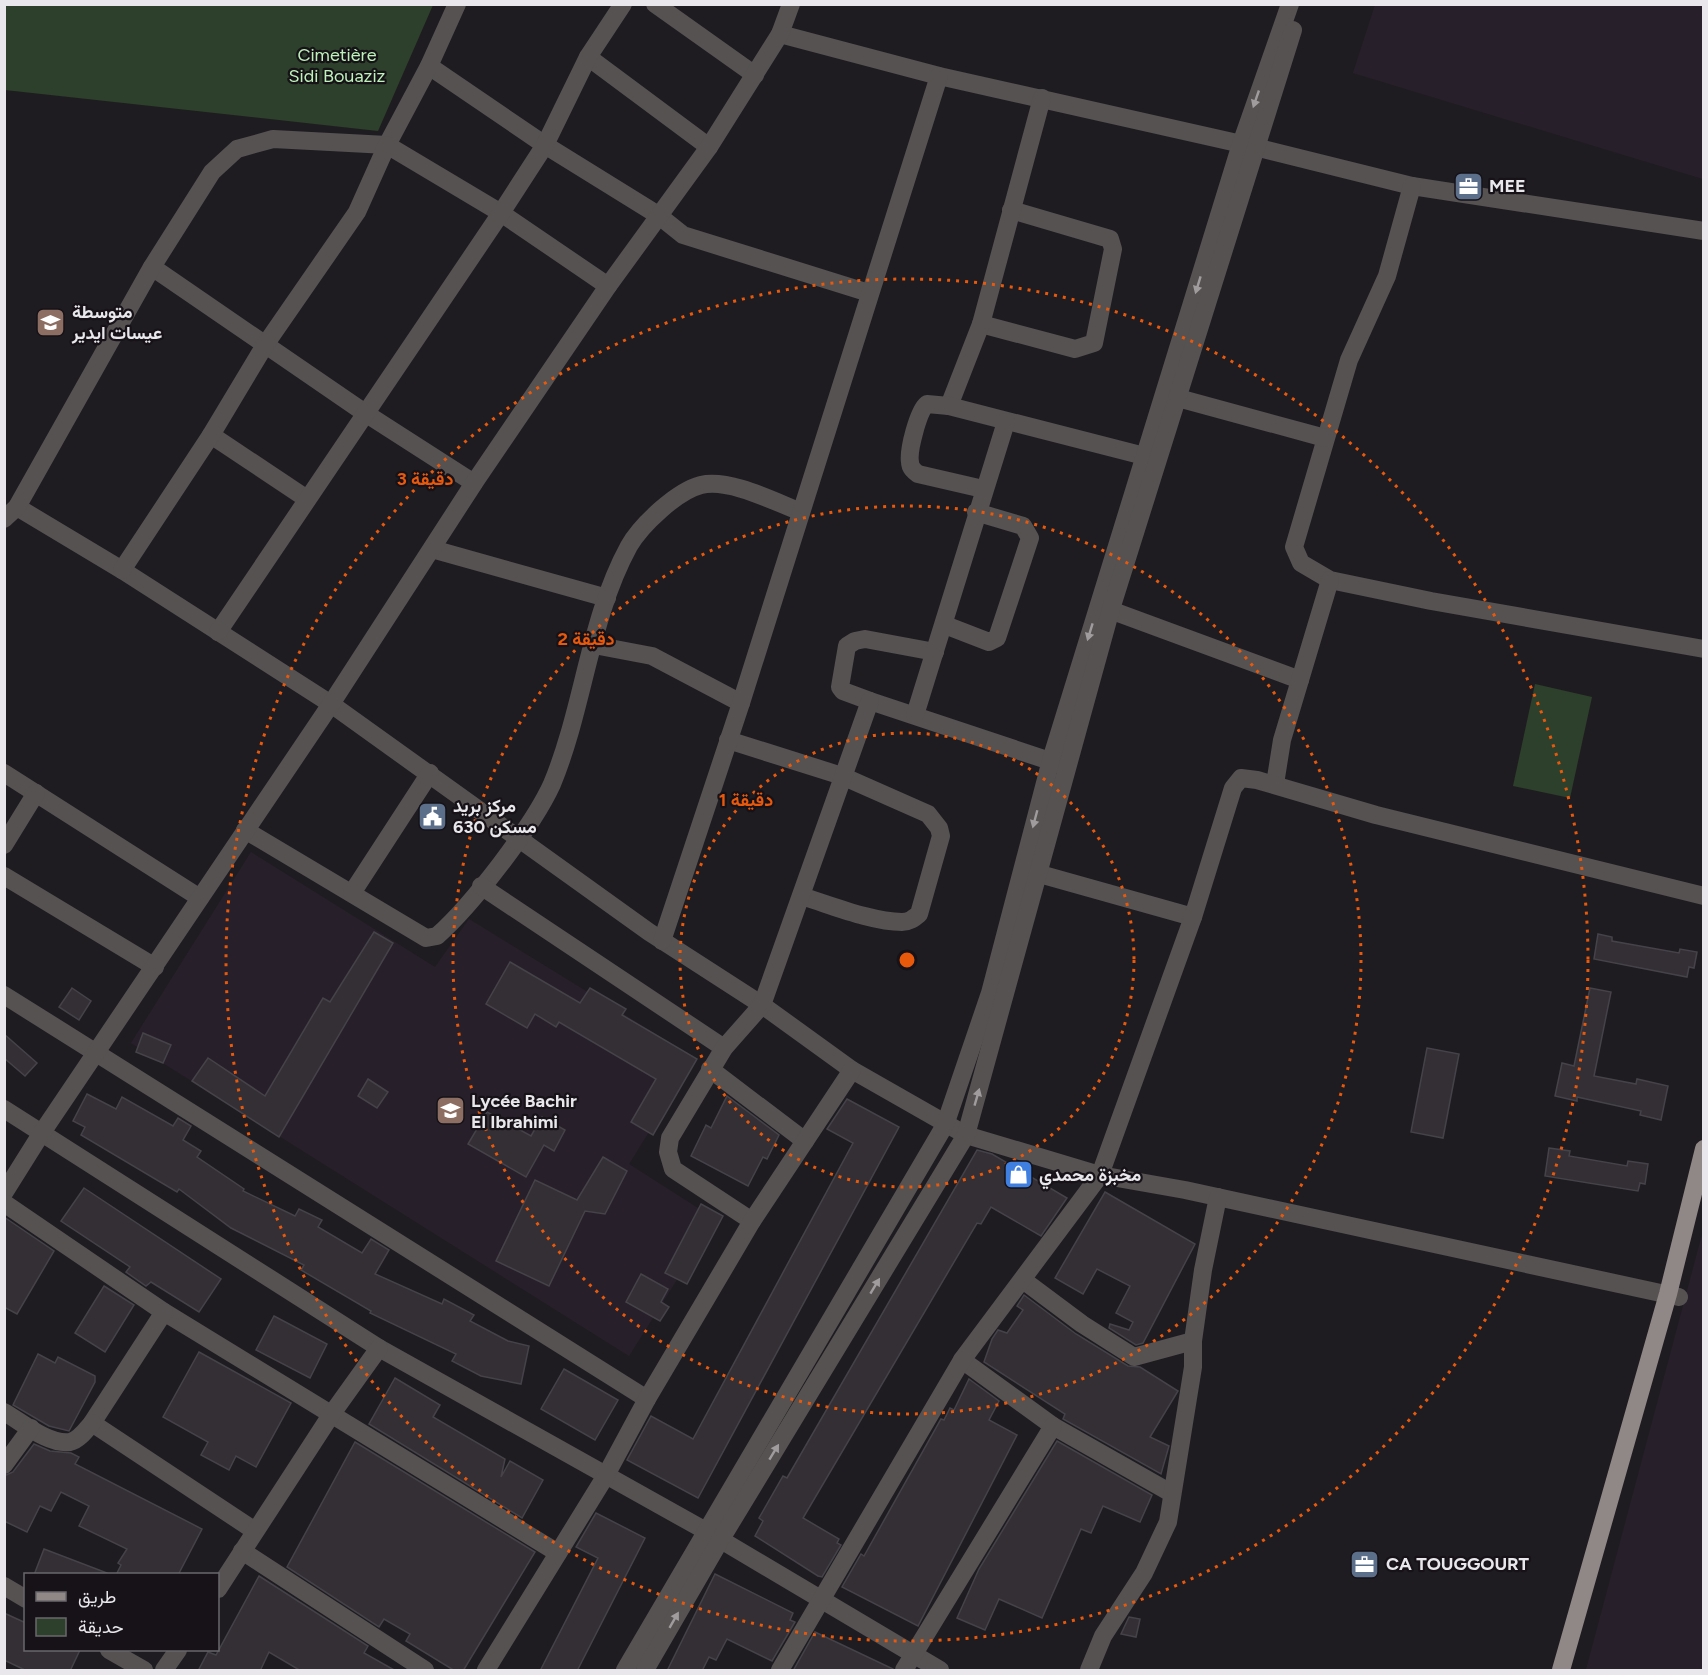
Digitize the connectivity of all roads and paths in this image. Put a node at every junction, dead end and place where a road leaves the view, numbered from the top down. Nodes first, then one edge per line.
1 (457, 4) edge
2 (623, 4) edge
3 (656, 4) edge
4 (791, 4) edge
5 (1290, 4) edge
6 (1301, 4) edge
7 (780, 34) junction
8 (588, 57) junction
9 (429, 66) junction
10 (755, 75) junction
11 (939, 76) junction
12 (1042, 98) junction
13 (387, 145) junction
14 (545, 145) junction
15 (1248, 145) junction
16 (708, 147) junction
17 (1412, 186) junction
18 (1011, 210) junction
19 (501, 213) junction
20 (658, 215) junction
21 (1704, 231) edge
22 (152, 267) junction
23 (608, 286) junction
24 (869, 293) junction
25 (981, 324) junction
26 (265, 345) junction
27 (1171, 396) junction
28 (949, 406) junction
29 (365, 413) junction
30 (1006, 422) junction
31 (211, 435) junction
32 (1324, 438) junction
33 (1152, 458) junction
34 (474, 483) junction
35 (983, 489) junction
36 (308, 499) junction
37 (801, 512) junction
38 (976, 512) junction
39 (11, 513) edge
40 (432, 549) junction
41 (122, 570) junction
42 (1330, 580) junction
43 (607, 598) junction
44 (1105, 608) junction
45 (945, 625) junction
46 (218, 632) junction
47 (594, 645) junction
48 (1704, 649) edge
49 (935, 652) junction
50 (1300, 680) junction
51 (870, 701) junction
52 (331, 704) junction
53 (741, 704) junction
54 (915, 715) junction
55 (728, 740) junction
56 (1051, 760) junction
57 (1069, 768) junction
58 (4, 773) edge
59 (430, 773) junction
60 (842, 776) junction
61 (1275, 784) junction
62 (36, 793) junction
63 (245, 830) junction
64 (520, 838) junction
65 (4, 845) edge
66 (1022, 869) junction
67 (1040, 874) junction
68 (4, 876) edge
69 (481, 886) junction
70 (352, 893) junction
71 (801, 896) junction
72 (1704, 896) edge
73 (200, 898) junction
74 (1193, 917) junction
75 (662, 941) junction
76 (155, 967) junction
77 (4, 995) edge
78 (762, 1005) junction
79 (724, 1048) junction
80 (95, 1054) junction
81 (710, 1070) junction
82 (852, 1070) junction
83 (4, 1109) edge
84 (945, 1125) junction
85 (41, 1134) junction
86 (966, 1135) junction
87 (805, 1141) junction
88 (1704, 1149) edge
89 (1100, 1175) junction
90 (4, 1193) edge
91 (1218, 1197) junction
92 (1704, 1197) edge
93 (4, 1203) edge
94 (753, 1221) junction
95 (1023, 1280) junction
96 (1673, 1296) junction
97 (164, 1312) junction
98 (1193, 1341) junction
99 (379, 1348) junction
100 (962, 1360) junction
101 (647, 1399) junction
102 (4, 1412) edge
103 (331, 1415) junction
104 (92, 1424) junction
105 (1053, 1426) junction
106 (31, 1428) junction
107 (4, 1465) edge
108 (605, 1477) junction
109 (1171, 1493) junction
110 (255, 1531) junction
111 (714, 1535) junction
112 (242, 1551) junction
113 (558, 1553) junction
114 (4, 1586) edge
115 (219, 1587) edge
116 (24, 1598) edge
117 (823, 1600) junction
118 (112, 1651) edge
119 (177, 1651) edge
120 (914, 1653) junction
121 (144, 1671) edge
122 (164, 1671) edge
123 (425, 1671) edge
124 (486, 1671) edge
125 (625, 1671) edge
126 (645, 1671) edge
127 (780, 1671) edge
128 (904, 1671) edge
129 (940, 1671) edge
130 (1089, 1671) edge
131 (1561, 1671) edge
132 (1572, 1671) edge

1 - 9 street
2 - 8 street
3 - 10 street
4 - 7 street
5 -> 15 street
6 - 15 street
7 - 10 street
7 - 11 street
8 - 14 street
8 - 16 street
9 - 13 street
9 - 14 street
10 - 16 street
11 - 12 street
11 - 24 street
12 - 15 street
12 - 18 street
13 - 19 street
13 - 22 street
13 - 26 street
14 - 19 street
14 - 20 street
15 - 17 street
15 - 27 street
16 - 20 street
17 - 21 street
17 - 32 street
18 - 25 street
18 - 25 street
19 - 23 street
19 - 29 street
20 - 23 street
20 - 24 street
22 - 26 street
22 - 39 street
23 - 34 street
24 - 37 street
25 - 28 street
26 - 29 street
26 - 31 street
27 - 32 street
27 - 33 street
28 - 30 street
28 - 35 street
29 - 34 street
29 - 36 street
30 - 33 street
30 - 35 street
31 - 36 street
31 - 41 street
32 - 42 street
33 - 44 street
34 - 40 street
35 - 38 street
36 - 46 street
37 - 43 street
37 - 53 street
38 - 45 street
38 - 45 street
39 - 41 street
40 - 43 street
40 - 52 street
41 - 46 street
42 - 48 street
42 - 50 street
43 - 47 street
44 - 50 street
44 -> 56 street
44 - 57 street
45 - 49 street
46 - 52 street
47 - 53 street
47 - 64 street
49 - 51 street
49 - 54 street
50 - 61 street
51 - 54 street
51 - 60 street
52 - 59 street
52 - 63 street
53 - 55 street
54 - 56 street
55 - 60 street
55 - 75 street
56 - 57 street
56 -> 66 street
57 - 67 street
58 - 62 street
59 - 64 street
59 - 70 street
60 - 71 street
60 - 71 street
61 - 72 street
61 - 74 street
62 - 65 street
62 - 73 street
63 - 70 street
63 - 73 street
64 - 69 street
64 - 75 street
66 - 67 street
66 - 84 street
67 - 74 street
86 -> 67 street
68 - 76 street
69 - 70 street
69 - 79 street
71 - 78 street
73 - 76 street
74 - 89 street
75 - 78 street
76 - 80 street
77 - 80 street
78 - 79 street
78 - 82 street
79 - 81 street
80 - 85 street
80 - 101 street
81 - 87 street
81 - 94 street
82 - 84 street
82 - 87 street
83 - 85 street
84 - 86 street
84 - 111 street
85 - 90 street
85 - 99 street
86 - 89 street
111 -> 86 street
87 - 94 street
88 - 96 main road
89 - 91 street
89 - 95 street
91 - 96 street
91 - 98 street
92 - 96 main road
93 - 97 street
94 - 101 street
95 - 98 street
95 - 100 street
96 - 131 main road
96 - 132 main road
97 - 103 street
97 - 104 street
98 - 109 street
99 - 103 street
99 - 108 street
100 - 105 street
100 - 117 street
101 - 108 street
102 - 106 street
103 - 110 street
103 - 113 street
104 - 106 street
104 - 110 street
105 - 109 street
105 - 120 street
106 - 107 street
108 - 111 street
108 - 113 street
109 - 130 street
110 - 112 street
111 - 117 street
111 - 125 street
126 -> 111 street
112 - 115 street
112 - 123 street
113 - 124 street
114 - 116 street
117 - 120 street
117 - 127 street
118 - 121 street
119 - 122 street
120 - 128 street
120 - 129 street

